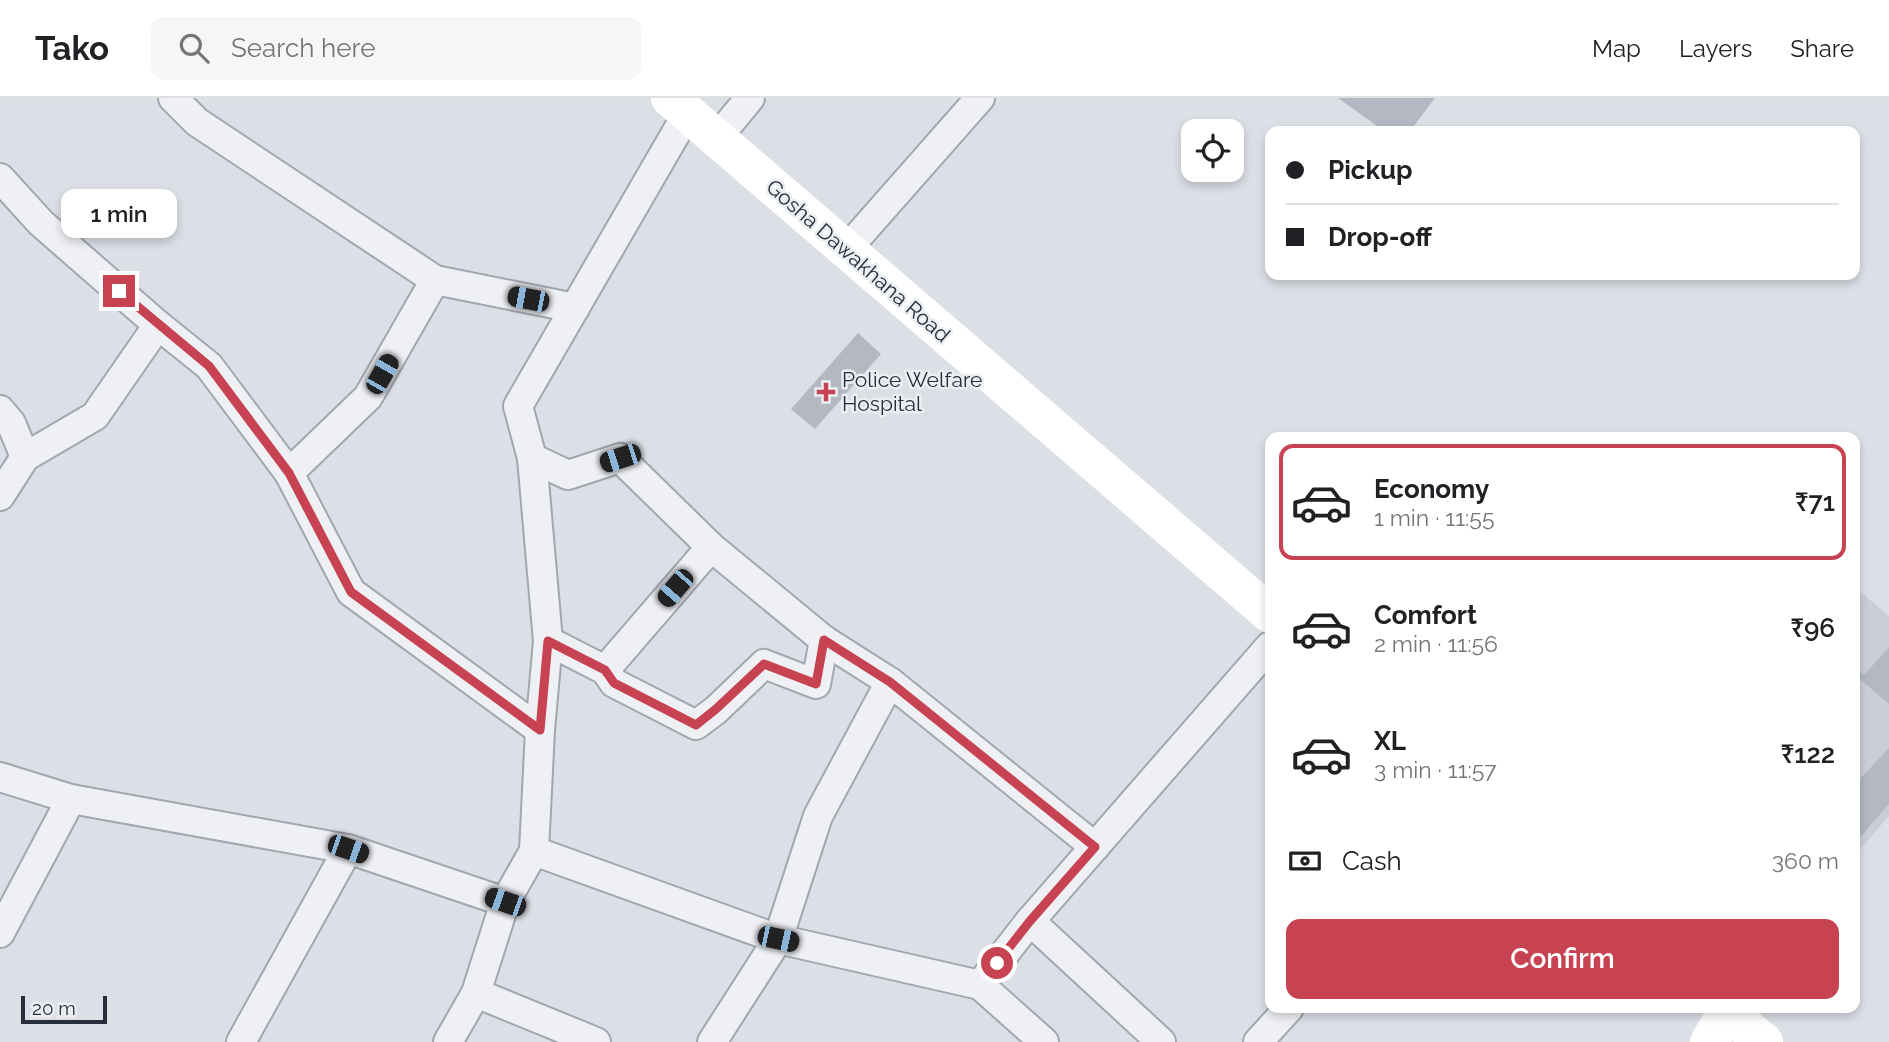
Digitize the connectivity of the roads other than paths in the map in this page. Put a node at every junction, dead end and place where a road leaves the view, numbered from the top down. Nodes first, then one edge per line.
1 (173, 98) edge
2 (750, 98) edge
3 (980, 98) edge
4 (679, 106) edge
5 (716, 139) junction
6 (0, 178) edge
7 (846, 250) junction
8 (435, 280) junction
9 (575, 308) junction
10 (158, 325) junction
11 (0, 410) edge
12 (25, 457) junction
13 (533, 458) junction
14 (289, 473) junction
15 (0, 496) edge
16 (711, 547) junction
17 (1265, 610) edge
18 (824, 640) junction
19 (548, 641) junction
20 (1265, 652) edge
21 (605, 670) junction
22 (890, 682) junction
23 (540, 730) junction
24 (0, 776) edge
25 (71, 799) junction
26 (1095, 847) junction
27 (348, 849) junction
28 (534, 851) junction
29 (505, 902) junction
30 (1030, 921) junction
31 (0, 933) edge
32 (778, 939) junction
33 (980, 985) junction
34 (476, 993) junction
35 (1284, 1013) edge
36 (1720, 1020) edge
37 (241, 1042) edge
38 (448, 1042) edge
39 (596, 1042) edge
40 (712, 1042) edge
41 (1044, 1042) edge
42 (1161, 1042) edge
43 (1258, 1042) edge
44 (1764, 1042) edge

1 - 8 street
2 - 5 street
3 - 7 street
4 - 5 street, Gosha Dawakhana Road
4 - 9 street
5 - 7 street, Gosha Dawakhana Road
6 - 10 street
7 - 17 street, Gosha Dawakhana Road
8 - 9 street
8 - 14 street
9 - 13 street
10 - 12 street
10 - 14 street
11 - 12 street
12 - 15 street
13 - 16 street
13 - 19 street
14 - 23 street
16 - 18 street
16 - 21 street
18 - 21 street
18 - 22 street
19 - 21 street
19 - 23 street
20 - 26 street
22 - 26 street
22 - 32 street
23 - 28 street
24 - 25 street
25 - 27 street
25 - 31 street
26 - 30 street
27 - 29 street
27 - 37 street
28 - 29 street
28 - 32 street
29 - 34 street
30 - 33 street
30 - 42 street
32 - 33 street
32 - 40 street
33 - 41 street
34 - 38 street
34 - 39 street
35 - 43 street
36 - 44 street

